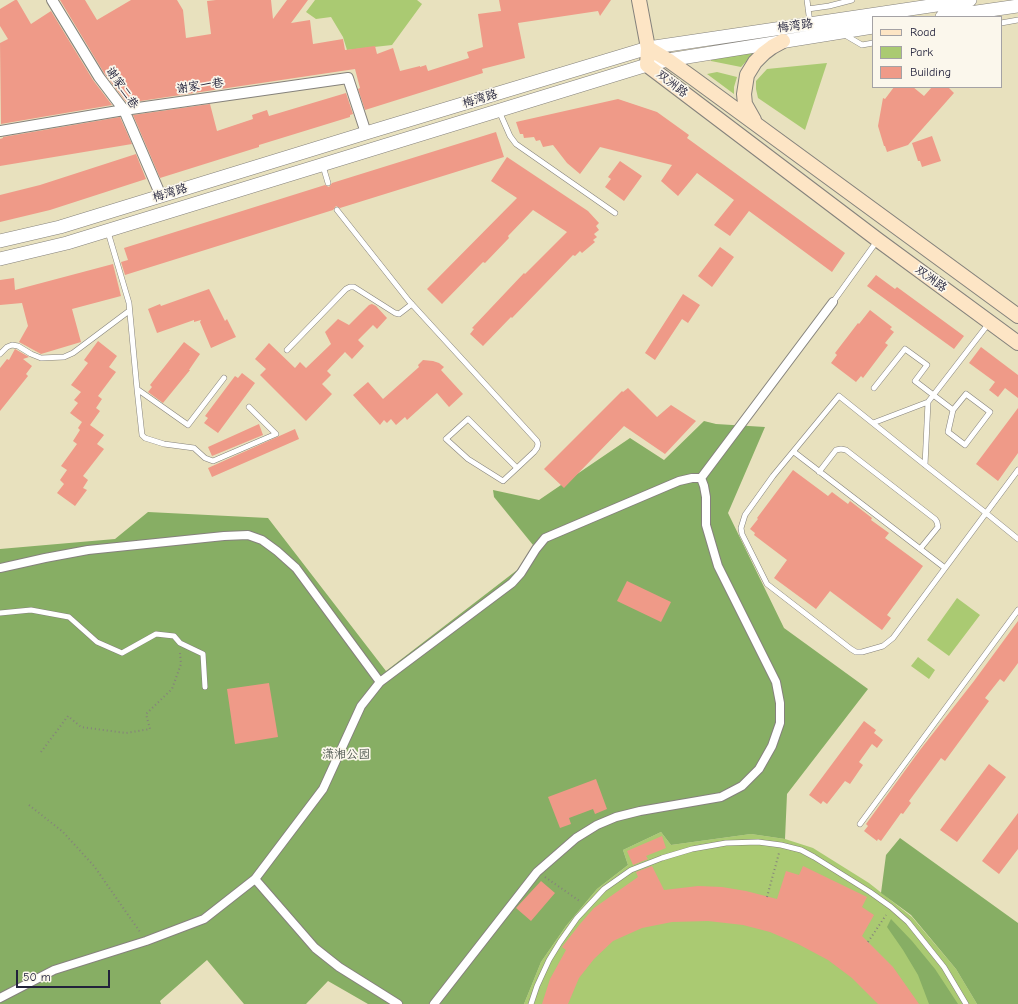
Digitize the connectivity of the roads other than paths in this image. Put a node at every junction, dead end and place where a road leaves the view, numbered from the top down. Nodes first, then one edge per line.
1 (52, 0) edge
2 (639, 0) edge
3 (806, 0) edge
4 (852, 0) edge
5 (964, 0) edge
6 (1018, 6) edge
7 (808, 9) junction
8 (981, 14) edge
9 (955, 16) edge
10 (1018, 20) edge
11 (810, 23) junction
12 (1002, 23) edge
13 (872, 27) edge
14 (840, 32) junction
15 (783, 41) junction
16 (872, 43) edge
17 (648, 48) junction
18 (668, 60) junction
19 (647, 65) junction
20 (124, 110) junction
21 (499, 110) junction
22 (757, 125) junction
23 (0, 132) edge
24 (366, 133) junction
25 (806, 160) junction
26 (323, 165) junction
27 (793, 176) junction
28 (328, 183) dead end
29 (161, 196) junction
30 (337, 210) dead end
31 (615, 213) dead end
32 (108, 231) junction
33 (878, 240) junction
34 (0, 241) edge
35 (0, 259) edge
36 (833, 302) joint
37 (412, 304) junction
38 (129, 311) junction
39 (1018, 316) edge
40 (990, 322) junction
41 (1018, 343) edge
42 (288, 350) dead end
43 (0, 354) edge
44 (224, 378) dead end
45 (874, 388) dead end
46 (137, 389) junction
47 (934, 395) junction
48 (928, 402) junction
49 (249, 407) dead end
50 (953, 410) junction
51 (872, 423) junction
52 (794, 452) junction
53 (925, 465) junction
54 (517, 468) junction
55 (1018, 470) edge
56 (819, 472) junction
57 (701, 478) junction
58 (986, 513) junction
59 (1018, 538) edge
60 (920, 549) junction
61 (0, 568) edge
62 (945, 568) junction
63 (1018, 610) edge
64 (0, 614) edge
65 (380, 682) junction
66 (205, 687) dead end
67 (860, 824) dead end
68 (255, 879) junction
69 (0, 998) edge
70 (398, 1004) edge
71 (434, 1004) edge
72 (531, 1004) edge
73 (966, 1004) edge

1 - 20 street, 谢家二巷
2 - 17 main road
3 - 7 lane
4 - 7 lane
5 - 11 street, 梅湾路
6 - 8 street
7 - 11 lane
8 - 9 street
10 - 12 lane
11 - 17 street, 梅湾路
13 - 14 street, 梅湾路
14 - 15 street, 梅湾路
14 - 16 lane
15 - 18 street, 梅湾路
15 - 22 main road
17 - 18 main road, 双洲路
17 - 19 main road, 双洲路
17 - 24 street, 梅湾路
18 - 19 street, 梅湾路
18 - 22 main road, 双洲路
19 - 21 street, 梅湾路
19 - 27 main road, 双洲路
20 - 23 street, 谢家一巷
20 - 24 street, 谢家一巷
20 - 29 street, 谢家二巷
21 - 26 street, 梅湾路
21 - 31 lane
22 - 25 main road, 双洲路
24 - 29 street, 梅湾路
25 - 27 main road
25 - 39 main road, 双洲路
26 - 28 lane
26 - 32 street, 梅湾路
27 - 33 main road, 双洲路
29 - 34 street, 梅湾路
30 - 37 lane
32 - 35 street, 梅湾路
32 - 38 lane
33 - 36 lane
33 - 40 main road, 双洲路
36 - 57 street
37 - 42 lane
37 - 54 lane
38 - 43 lane
38 - 46 lane
40 - 41 main road, 双洲路
40 - 47 lane
44 - 46 lane
45 - 47 lane
46 - 49 lane
47 - 48 lane
47 - 50 lane
48 - 51 lane
48 - 53 lane
50 - 50 lane
51 - 52 lane
51 - 53 lane
52 - 56 lane
52 - 62 lane
53 - 58 lane
54 - 54 lane
55 - 58 lane
56 - 60 lane
56 - 60 lane
57 - 65 street
57 - 71 street
58 - 59 lane
58 - 62 lane
60 - 62 lane
61 - 65 street
63 - 67 lane
64 - 66 lane
65 - 68 street
68 - 69 street
68 - 70 street
72 - 73 lane

